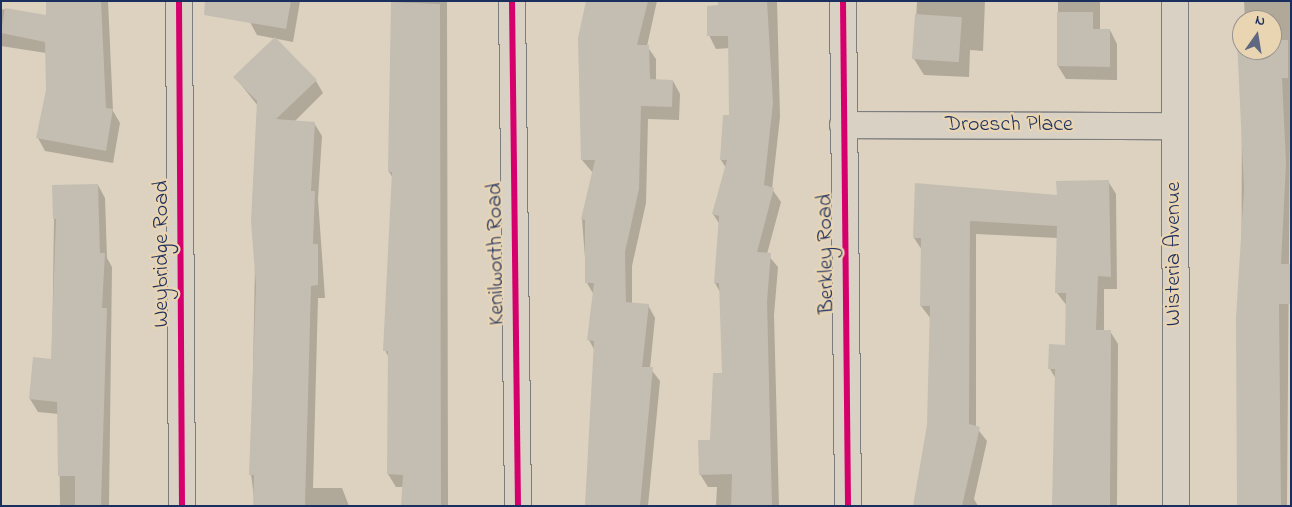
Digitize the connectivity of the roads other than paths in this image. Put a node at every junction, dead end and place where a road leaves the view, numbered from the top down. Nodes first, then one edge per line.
1 (179, 1) edge
2 (512, 1) edge
3 (843, 1) edge
4 (1175, 1) edge
5 (843, 125) junction
6 (1175, 126) junction
7 (182, 506) edge
8 (518, 506) edge
9 (848, 506) edge
10 (1176, 506) edge

1 - 7 street, Weybridge Road
2 - 8 street, Kenilworth Road
3 - 5 street, Berkley Road
4 - 6 street, Wisteria Avenue
5 - 6 street, Droesch Place
5 - 9 street, Berkley Road
6 - 10 street, Wisteria Avenue

